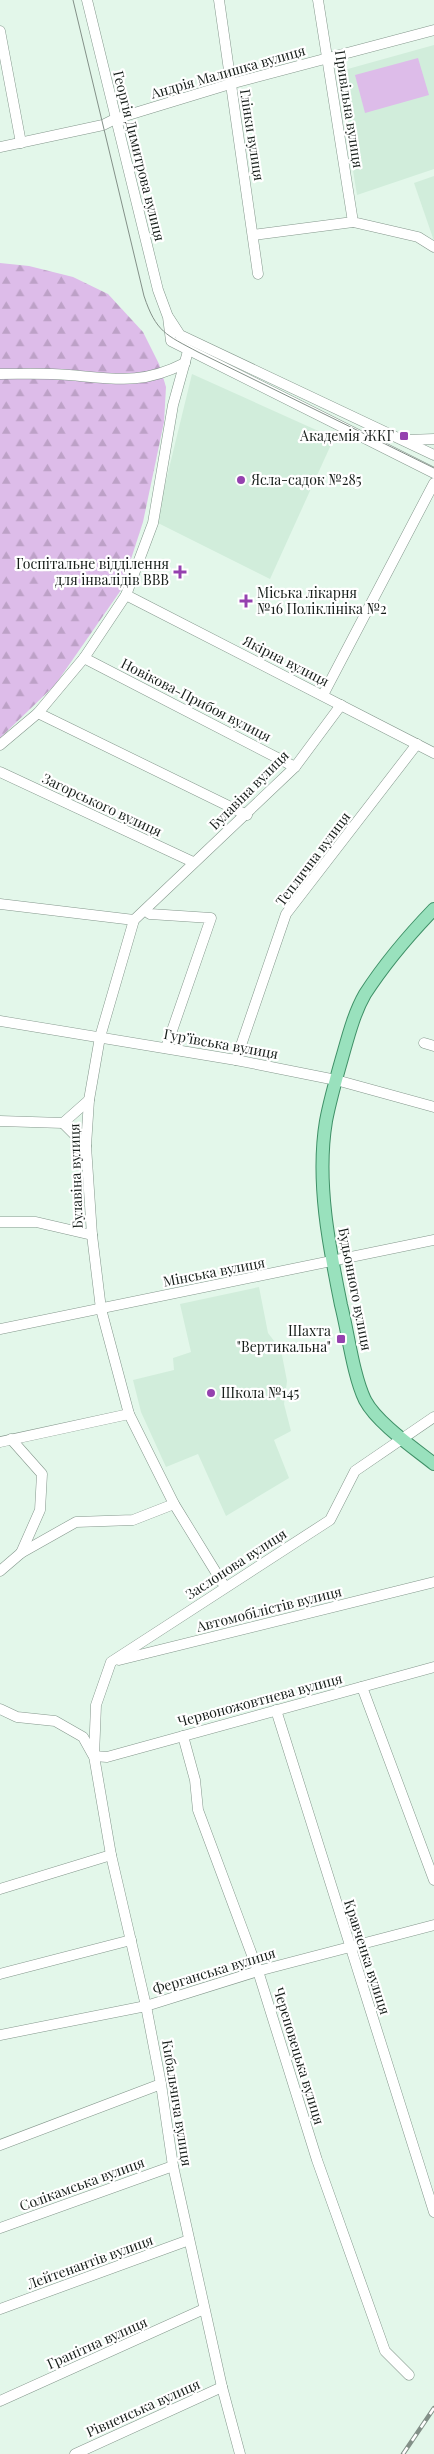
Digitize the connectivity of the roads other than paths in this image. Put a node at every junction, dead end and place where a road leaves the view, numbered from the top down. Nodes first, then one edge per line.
1 (87, 0) edge
2 (219, 0) edge
3 (318, 0) edge
4 (434, 30) edge
5 (0, 31) edge
6 (327, 59) junction
7 (230, 84) junction
8 (115, 119) junction
9 (21, 143) junction
10 (0, 147) edge
11 (353, 222) junction
12 (253, 235) junction
13 (434, 247) edge
14 (258, 274) dead end
15 (168, 317) junction
16 (188, 351) junction
17 (186, 363) junction
18 (0, 374) edge
19 (434, 439) edge
20 (405, 440) junction
21 (434, 455) edge
22 (434, 473) edge
23 (434, 483) edge
24 (126, 595) junction
25 (84, 658) junction
26 (323, 695) junction
27 (341, 704) junction
28 (38, 713) junction
29 (417, 744) junction
30 (0, 745) edge
31 (434, 753) edge
32 (295, 767) junction
33 (0, 772) edge
34 (247, 815) junction
35 (193, 862) junction
36 (0, 904) edge
37 (434, 909) edge
38 (146, 911) junction
39 (134, 920) junction
40 (0, 1021) edge
41 (100, 1037) junction
42 (166, 1048) junction
43 (236, 1060) junction
44 (336, 1080) junction
45 (89, 1100) junction
46 (434, 1107) edge
47 (0, 1121) edge
48 (63, 1123) junction
49 (86, 1146) junction
50 (0, 1222) edge
51 (92, 1235) junction
52 (434, 1240) edge
53 (332, 1262) junction
54 (101, 1309) junction
55 (0, 1329) edge
56 (129, 1414) junction
57 (434, 1417) edge
58 (11, 1439) junction
59 (402, 1439) junction
60 (0, 1442) edge
61 (434, 1464) edge
62 (174, 1504) junction
63 (21, 1553) junction
64 (0, 1571) edge
65 (434, 1582) edge
66 (224, 1587) junction
67 (111, 1662) junction
68 (434, 1667) edge
69 (362, 1687) junction
70 (0, 1710) edge
71 (276, 1710) junction
72 (183, 1736) junction
73 (94, 1756) junction
74 (111, 1855) junction
75 (434, 1880) edge
76 (0, 1889) edge
77 (434, 1925) edge
78 (131, 1940) junction
79 (349, 1946) junction
80 (258, 1971) junction
81 (0, 1974) edge
82 (146, 2006) junction
83 (0, 2036) edge
84 (161, 2084) junction
85 (0, 2144) edge
86 (173, 2166) junction
87 (434, 2212) edge
88 (0, 2228) edge
89 (189, 2240) junction
90 (0, 2309) edge
91 (204, 2309) junction
92 (409, 2375) dead end
93 (222, 2387) junction
94 (0, 2401) edge
95 (75, 2454) edge
96 (240, 2454) edge

1 - 8 street, Георгія Димитрова вулиця
2 - 7 street, Глінки вулиця
3 - 6 street, Привільна вулиця
4 - 6 street, Андрія Малишка вулиця
5 - 9 street
6 - 7 street, Андрія Малишка вулиця
6 - 11 street, Привільна вулиця
7 - 8 street, Андрія Малишка вулиця
7 - 12 street, Глінки вулиця
8 - 9 street, Андрія Малишка вулиця
8 - 15 street, Георгія Димитрова вулиця
9 - 10 street, Андрія Малишка вулиця
11 - 12 street
11 - 13 street
12 - 14 street, Глінки вулиця
15 - 16 street, Георгія Димитрова вулиця
15 - 20 street, Георгія Димитрова вулиця
16 - 17 street
16 - 22 street, Георгія Димитрова вулиця
17 - 18 street
17 - 24 street
19 - 20 street
20 - 21 street, Георгія Димитрова вулиця
23 - 26 street
24 - 25 street
24 - 26 street, Якірна вулиця
25 - 28 street
25 - 32 street, Новікова-Прибоя вулиця
26 - 27 street, Якірна вулиця
27 - 29 street, Якірна вулиця
27 - 32 street, Булавіна вулиця
28 - 30 street
28 - 34 street
29 - 31 street, Якірна вулиця
29 - 43 street, Теплична вулиця
32 - 34 street, Булавіна вулиця
33 - 35 street, Загорського вулиця
34 - 35 street, Булавіна вулиця
35 - 38 street, Булавіна вулиця
36 - 39 street
37 - 44 main road, Будьонного вулиця
38 - 39 street, Булавіна вулиця
38 - 42 street
39 - 41 street, Булавіна вулиця
40 - 41 street, Гур’ївська вулиця
41 - 42 street, Гур’ївська вулиця
41 - 45 street, Булавіна вулиця
42 - 43 street, Гур’ївська вулиця
43 - 44 street, Гур’ївська вулиця
44 - 46 street, Гур’ївська вулиця
44 - 53 main road, Будьонного вулиця
45 - 48 street
45 - 49 street, Булавіна вулиця
47 - 48 street
48 - 49 street
49 - 51 street, Булавіна вулиця
50 - 51 street
51 - 54 street, Булавіна вулиця
52 - 53 street, Мінська вулиця
53 - 54 street, Мінська вулиця
53 - 59 main road, Будьонного вулиця
54 - 55 street, Мінська вулиця
54 - 56 street, Булавіна вулиця
56 - 58 street
56 - 62 street, Булавіна вулиця
57 - 59 street, Заслонова вулиця
58 - 60 street
58 - 63 street
59 - 61 main road, Будьонного вулиця
59 - 66 street, Заслонова вулиця
62 - 63 street
62 - 66 street, Булавіна вулиця
63 - 64 street
65 - 67 street, Автомобілістів вулиця
66 - 67 street, Заслонова вулиця
67 - 73 street
68 - 69 street, Червоножовтнева вулиця
69 - 71 street, Червоножовтнева вулиця
69 - 75 street
70 - 73 street
71 - 72 street, Червоножовтнева вулиця
71 - 79 street, Кравченка вулиця
72 - 73 street, Червоножовтнева вулиця
72 - 80 street, Череповецька вулиця
73 - 74 street, Кибальчича вулиця
74 - 76 street
74 - 78 street, Кибальчича вулиця
77 - 79 street, Ферганська вулиця
78 - 81 street
78 - 82 street, Кибальчича вулиця
79 - 80 street, Ферганська вулиця
79 - 87 street, Кравченка вулиця
80 - 82 street, Ферганська вулиця
80 - 92 street, Череповецька вулиця
82 - 83 street, Ферганська вулиця
82 - 84 street, Кибальчича вулиця
84 - 85 street
84 - 86 street, Кибальчича вулиця
86 - 88 street, Солікамська вулиця
86 - 89 street, Кибальчича вулиця
89 - 90 street, Лейтенантів вулиця
89 - 91 street, Кибальчича вулиця
91 - 93 street, Кибальчича вулиця
91 - 94 street, Гранітна вулиця
93 - 95 street, Рівненська вулиця
93 - 96 street, Кибальчича вулиця

